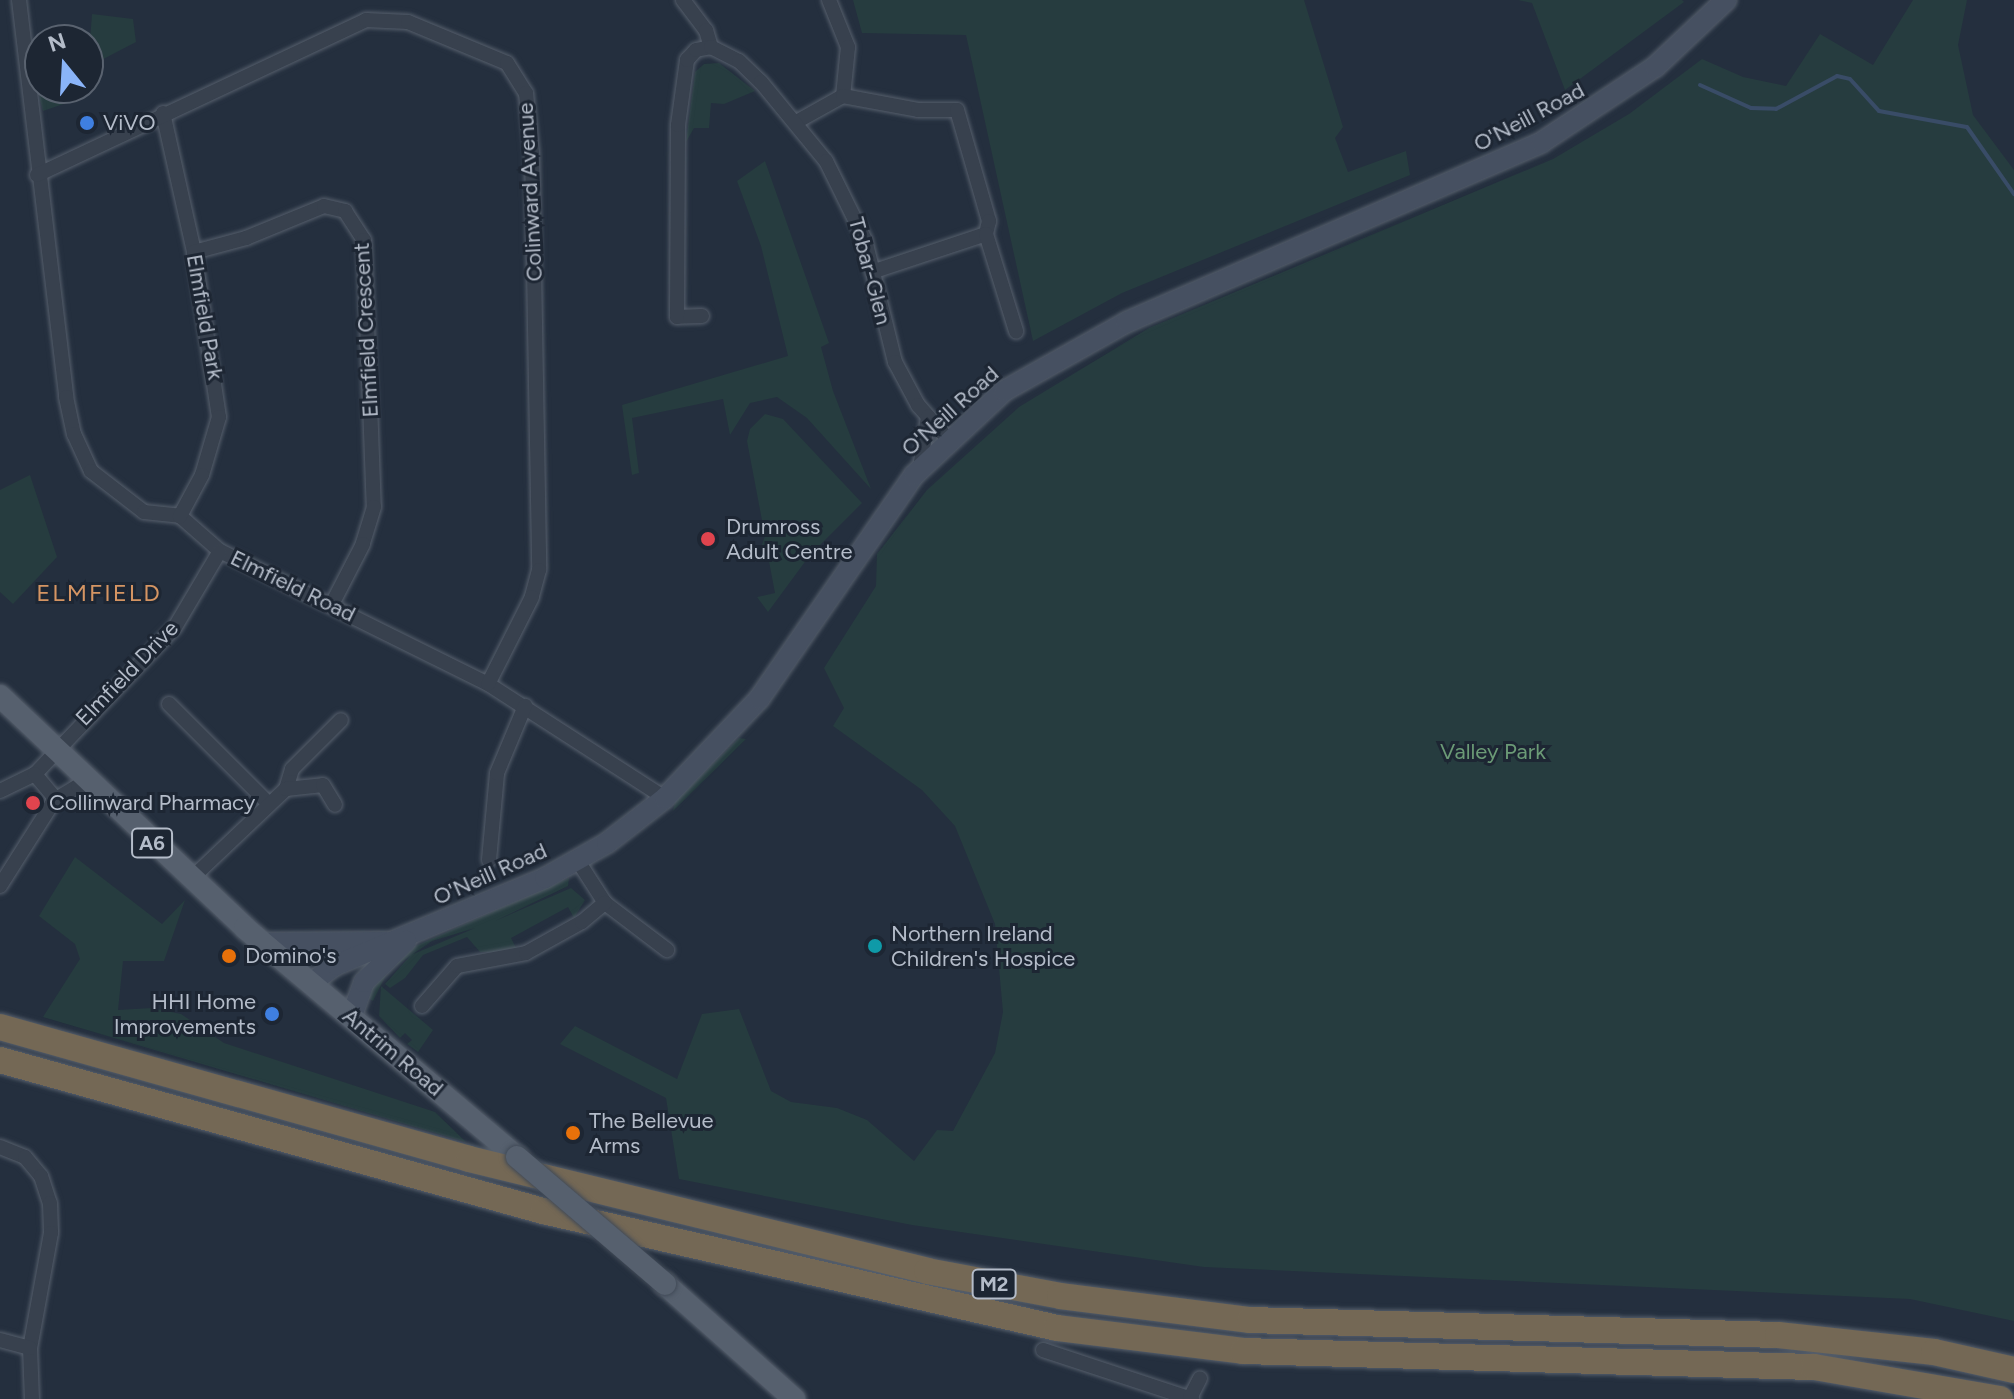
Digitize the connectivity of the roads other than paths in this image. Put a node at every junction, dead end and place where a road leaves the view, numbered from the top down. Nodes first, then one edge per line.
1 (19, 0) edge
2 (683, 0) edge
3 (829, 0) edge
4 (1726, 0) edge
5 (711, 47) junction
6 (843, 96) junction
7 (163, 113) junction
8 (798, 121) junction
9 (37, 175) junction
10 (986, 234) junction
11 (194, 252) junction
12 (872, 272) junction
13 (702, 316) dead end
14 (1016, 331) dead end
15 (928, 417) junction
16 (948, 439) junction
17 (920, 468) junction
18 (180, 516) junction
19 (220, 551) junction
20 (332, 604) junction
21 (488, 684) junction
22 (0, 696) edge
23 (169, 704) dead end
24 (525, 706) junction
25 (341, 720) dead end
26 (54, 749) junction
27 (35, 774) junction
28 (92, 786) junction
29 (286, 789) junction
30 (0, 791) edge
31 (665, 798) junction
32 (53, 801) junction
33 (267, 802) junction
34 (335, 805) dead end
35 (489, 860) dead end
36 (578, 861) junction
37 (191, 879) junction
38 (0, 886) edge
39 (605, 903) junction
40 (414, 932) junction
41 (389, 942) junction
42 (263, 943) junction
43 (667, 950) dead end
44 (311, 983) junction
45 (422, 1006) dead end
46 (351, 1018) junction
47 (0, 1027) edge
48 (0, 1060) edge
49 (0, 1147) edge
50 (0, 1340) edge
51 (30, 1348) junction
52 (1043, 1350) dead end
53 (2014, 1370) edge
54 (1200, 1378) dead end
55 (1191, 1398) edge
56 (32, 1399) edge
57 (794, 1399) edge
58 (2000, 1399) edge

1 - 9 street
2 - 5 street
3 - 6 street
4 - 16 main road, O'Neill Road
5 - 8 street, Tobar-Glen
5 - 13 street
6 - 8 street
6 - 10 street
7 - 9 street, Colinward Avenue
7 - 11 street, Elmfield Park
7 - 21 street, Colinward Avenue
8 - 12 street, Tobar-Glen
9 - 18 street
10 - 12 street
10 - 14 street
11 - 18 street, Elmfield Park
11 - 20 street, Elmfield Crescent
12 - 15 street, Tobar-Glen
15 - 16 street, Tobar-Glen
15 - 17 street
16 - 17 main road, O'Neill Road
17 - 31 main road, O'Neill Road
18 - 19 street, Elmfield Road
19 - 20 street, Elmfield Road
19 - 26 street, Elmfield Drive
20 - 21 street, Elmfield Road
21 - 24 street, Elmfield Road
22 - 26 main road, Antrim Road / A6
23 - 33 street
24 - 31 street, Elmfield Road
24 - 35 street
25 - 29 street
26 - 27 street, Elmfield Drive
26 - 28 main road, Antrim Road / A6
27 - 30 street
27 - 32 street
28 - 32 street
28 - 37 main road, Antrim Road / A6
29 - 33 street
29 - 34 street
31 - 36 main road, O'Neill Road
32 - 38 street
33 - 37 street
36 - 39 street
36 - 40 main road, O'Neill Road
37 - 42 main road, Antrim Road / A6
39 - 43 street
39 - 45 street
40 - 41 main road, O'Neill Road
40 - 46 main road
41 - 42 main road
41 - 44 main road, O'Neill Road
42 - 44 main road, Antrim Road / A6
44 - 46 main road, Antrim Road / A6
46 - 57 main road, Antrim Road / A6, bridge
47 - 53 highway, M2
48 - 58 highway, M2
49 - 51 street
50 - 51 street
51 - 56 street
52 - 55 street
54 - 55 street

